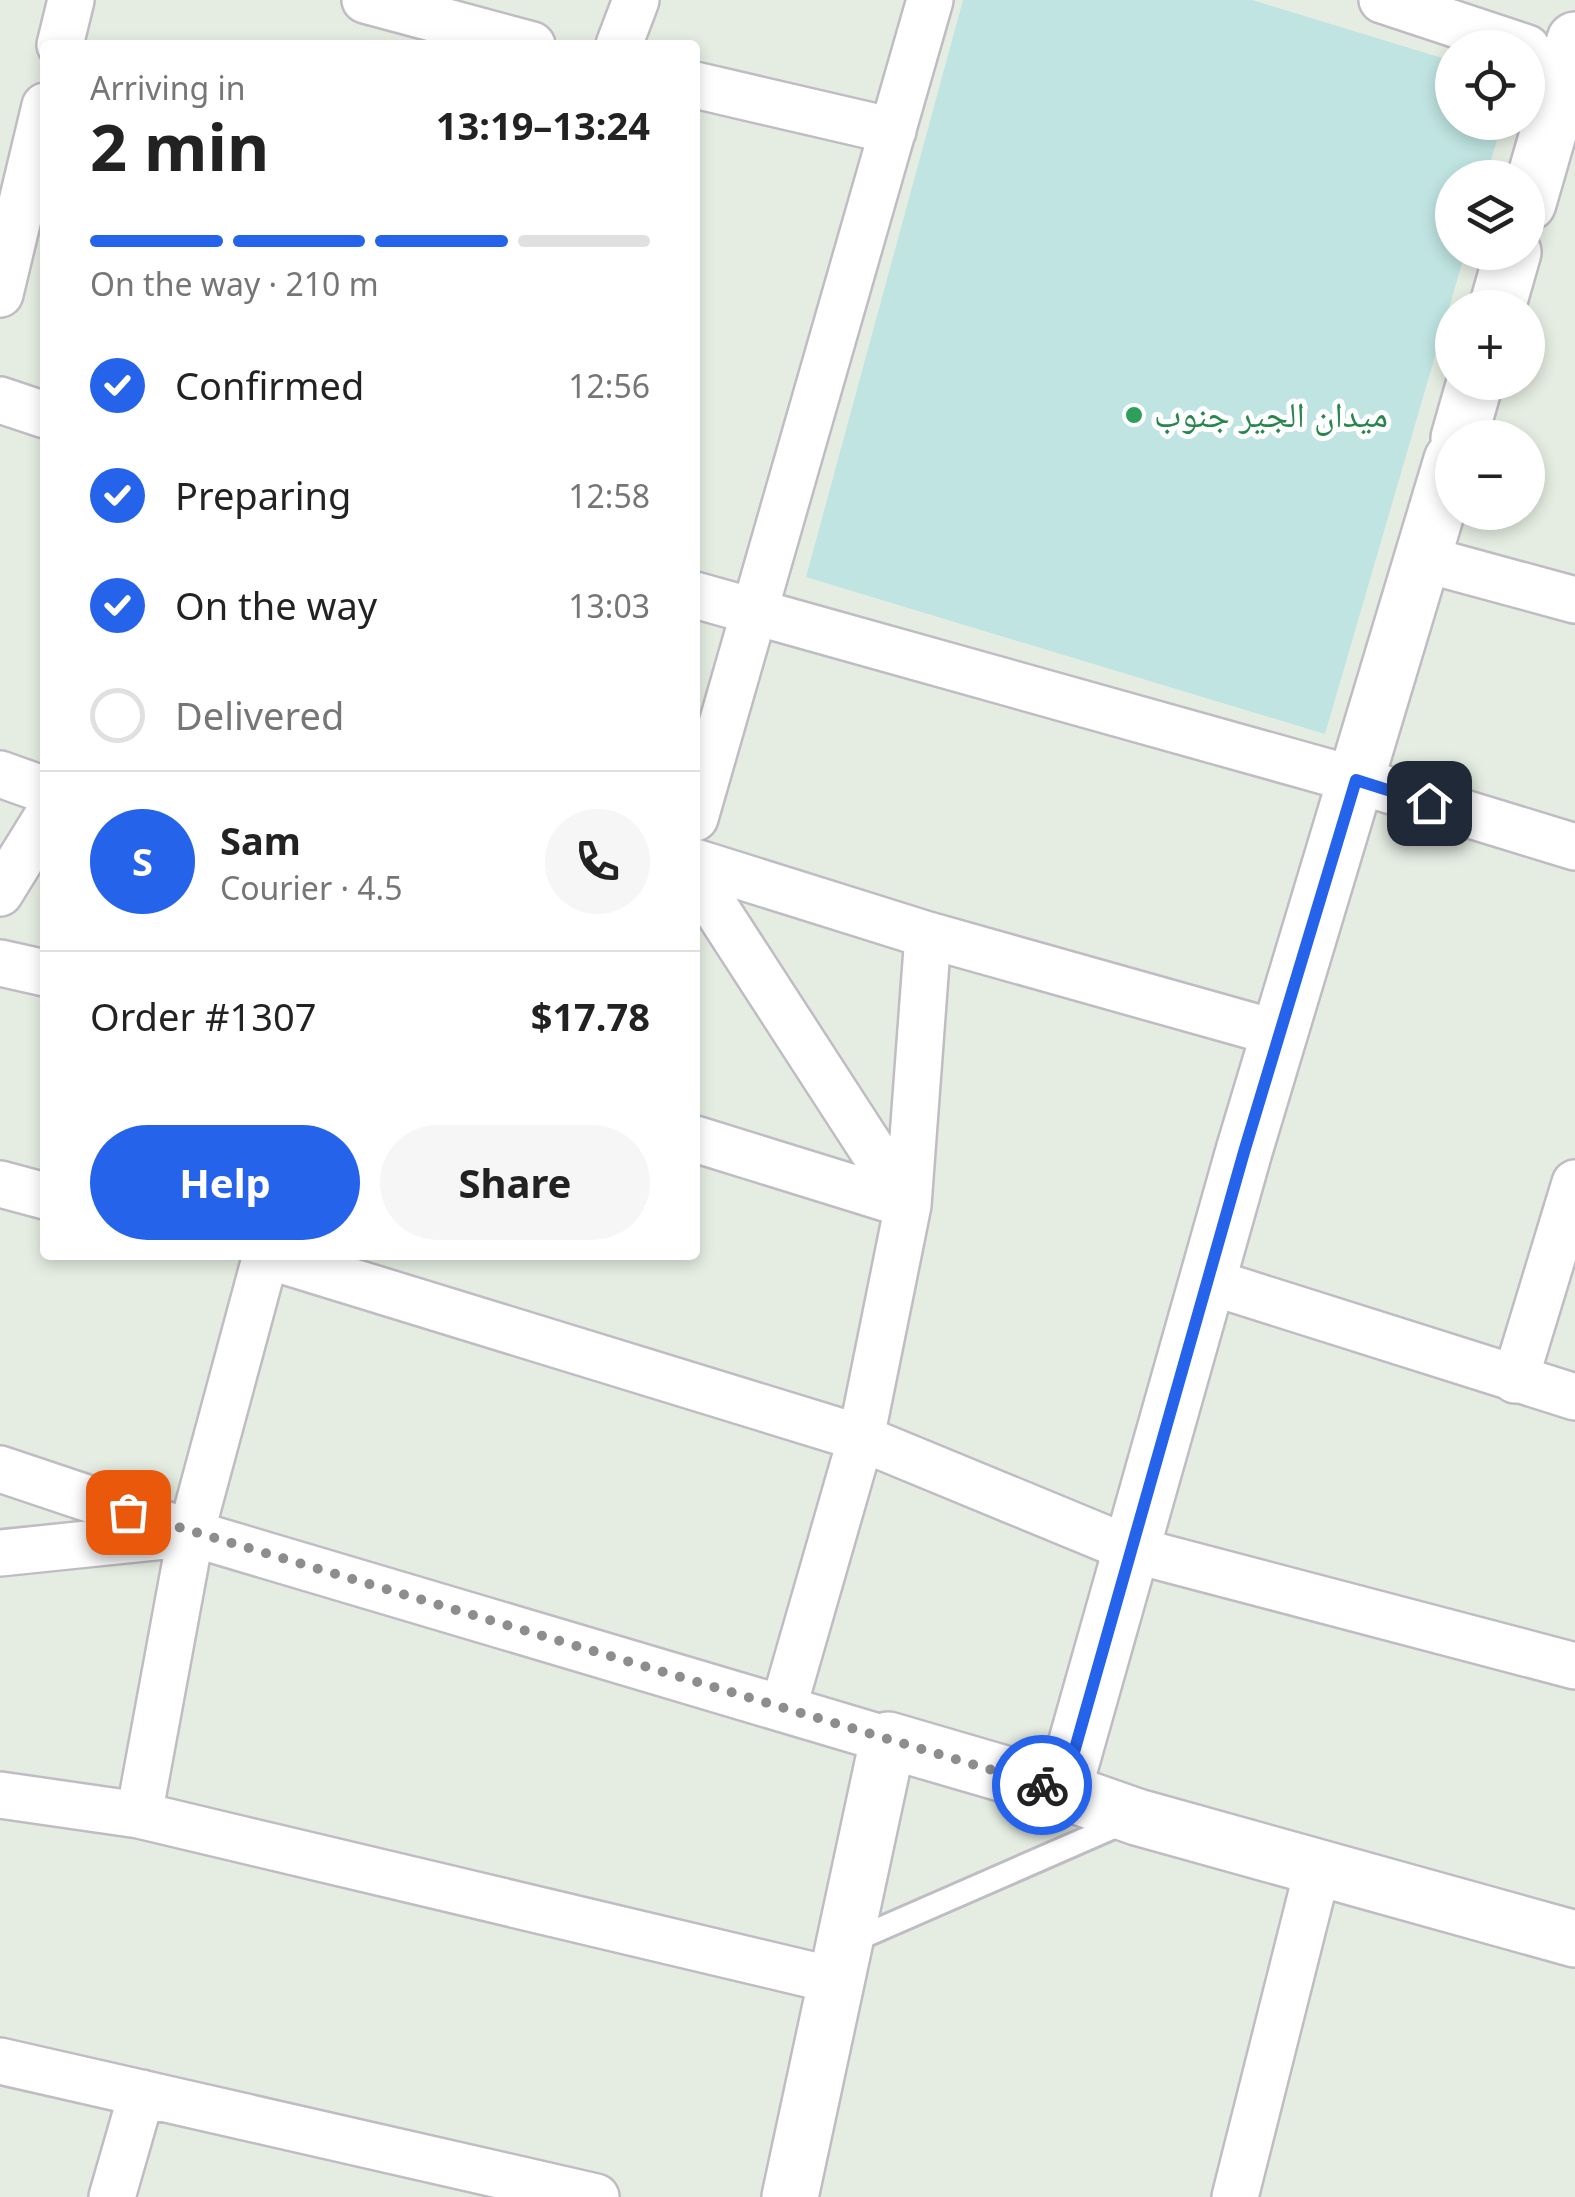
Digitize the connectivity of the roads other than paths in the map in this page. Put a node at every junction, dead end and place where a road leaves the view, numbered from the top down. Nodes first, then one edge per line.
1 (70, 0) edge
2 (364, 0) edge
3 (636, 0) edge
4 (930, 0) edge
5 (1382, 0) edge
6 (61, 40) edge
7 (513, 40) edge
8 (621, 40) edge
9 (1555, 52) edge
10 (700, 86) edge
11 (40, 127) edge
12 (893, 131) junction
13 (1536, 160) edge
14 (0, 294) edge
15 (0, 400) edge
16 (40, 413) edge
17 (1435, 520) edge
18 (1424, 559) junction
19 (700, 596) edge
20 (1575, 600) edge
21 (756, 610) junction
22 (0, 774) edge
23 (1356, 780) junction
24 (40, 788) edge
25 (700, 801) edge
26 (40, 828) edge
27 (1575, 847) edge
28 (700, 864) edge
29 (700, 884) edge
30 (0, 893) edge
31 (928, 936) junction
32 (0, 963) edge
33 (40, 971) edge
34 (1280, 1034) junction
35 (700, 1141) edge
36 (1575, 1182) edge
37 (0, 1184) edge
38 (40, 1195) edge
39 (908, 1205) junction
40 (265, 1260) edge
41 (282, 1260) edge
42 (1208, 1281) junction
43 (1515, 1380) junction
44 (1575, 1397) edge
45 (860, 1438) junction
46 (0, 1469) edge
47 (192, 1533) junction
48 (1130, 1549) junction
49 (0, 1553) edge
50 (1575, 1666) edge
51 (783, 1708) junction
52 (888, 1740) junction
53 (1063, 1791) junction
54 (0, 1795) edge
55 (139, 1814) junction
56 (1137, 1817) junction
57 (1318, 1868) junction
58 (1575, 1940) edge
59 (841, 1963) junction
60 (0, 2061) edge
61 (142, 2093) junction
62 (112, 2197) edge
63 (596, 2197) edge
64 (790, 2197) edge
65 (1235, 2197) edge

1 - 6 street
2 - 7 street
3 - 8 street
4 - 12 street
5 - 9 street
9 - 13 street
10 - 12 street
11 - 14 street
12 - 21 street
15 - 16 street
17 - 18 street
18 - 20 street
18 - 23 street
19 - 21 street
21 - 23 street
21 - 25 street
22 - 24 street
23 - 27 street
23 - 34 street
26 - 30 street
28 - 31 street
29 - 39 street
31 - 34 street
31 - 39 street
32 - 33 street
34 - 42 street
35 - 39 street
36 - 43 street
37 - 38 street
39 - 45 street
40 - 47 street
41 - 45 street
42 - 43 street
42 - 48 street
43 - 44 street
45 - 48 street
45 - 51 street
46 - 47 street
47 - 49 street
47 - 51 street
47 - 55 street
48 - 50 street
48 - 53 street
51 - 52 street
52 - 53 street
52 - 59 street
53 - 56 street
54 - 55 street
55 - 59 street
56 - 57 street
56 - 59 lane
57 - 58 street
57 - 65 street
59 - 64 street
60 - 61 street
61 - 62 street
61 - 63 street

